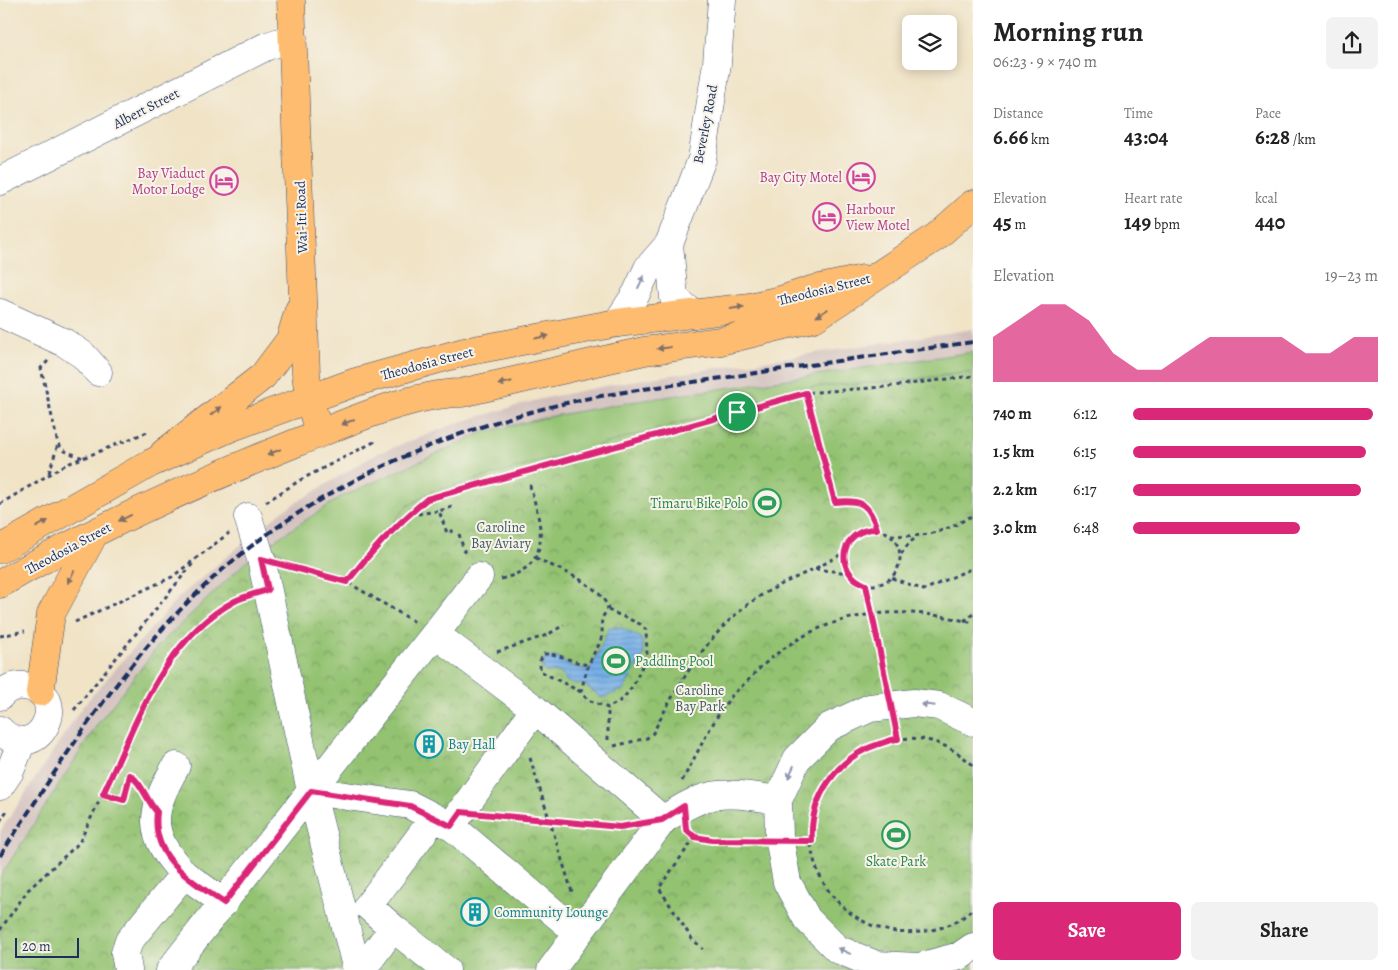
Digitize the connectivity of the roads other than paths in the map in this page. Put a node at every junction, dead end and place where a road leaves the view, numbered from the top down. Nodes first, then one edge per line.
1 (291, 0) edge
2 (722, 0) edge
3 (293, 38) junction
4 (0, 182) edge
5 (973, 204) edge
6 (669, 244) junction
7 (877, 276) junction
8 (303, 294) junction
9 (0, 313) edge
10 (694, 314) junction
11 (616, 323) junction
12 (98, 372) dead end
13 (309, 398) junction
14 (319, 434) junction
15 (151, 464) junction
16 (248, 517) road end
17 (94, 534) junction
18 (0, 549) edge
19 (480, 577) road end
20 (0, 584) edge
21 (435, 634) junction
22 (40, 692) junction
23 (0, 696) edge
24 (528, 719) junction
25 (973, 722) edge
26 (11, 736) edge
27 (176, 766) dead end
28 (311, 791) junction
29 (5, 796) edge
30 (778, 800) junction
31 (673, 813) junction
32 (448, 819) junction
33 (184, 874) junction
34 (224, 903) junction
35 (393, 928) junction
36 (577, 932) junction
37 (973, 947) edge
38 (128, 970) edge
39 (170, 970) edge
40 (357, 970) edge
41 (362, 970) edge
42 (446, 970) edge
43 (551, 970) edge

1 - 3 main road, Wai-Iti Road
2 - 6 street, Beverley Road
3 - 4 street, Albert Street
3 - 8 main road, Wai-Iti Road
5 - 7 main road
6 - 10 street, Beverley Road
11 -> 6 street, Beverley Road
10 -> 7 main road, Theodosia Street
7 -> 14 main road, Theodosia Street
8 - 13 main road, Wai-Iti Road
15 -> 8 main road
9 - 12 street
10 - 11 main road, Theodosia Street
13 -> 11 main road, Theodosia Street
13 - 14 main road, Wai-Iti Road
13 - 15 main road, Theodosia Street
14 -> 17 main road, Theodosia Street
18 -> 15 main road, Theodosia Street
16 - 28 street
17 - 20 main road, Theodosia Street
17 -> 22 main road
19 - 21 street
21 - 24 street
21 - 28 street
22 - 23 street
22 - 26 street
24 - 31 street
24 - 32 street
25 -> 30 street
26 - 29 street
27 - 33 street
28 - 32 street
28 - 34 street
28 - 40 street
30 - 31 street
37 -> 30 street
31 - 36 street
32 - 35 street
32 - 36 street
33 - 34 street
33 - 38 street
34 - 39 street
35 - 41 street
35 - 42 street
36 - 43 street

